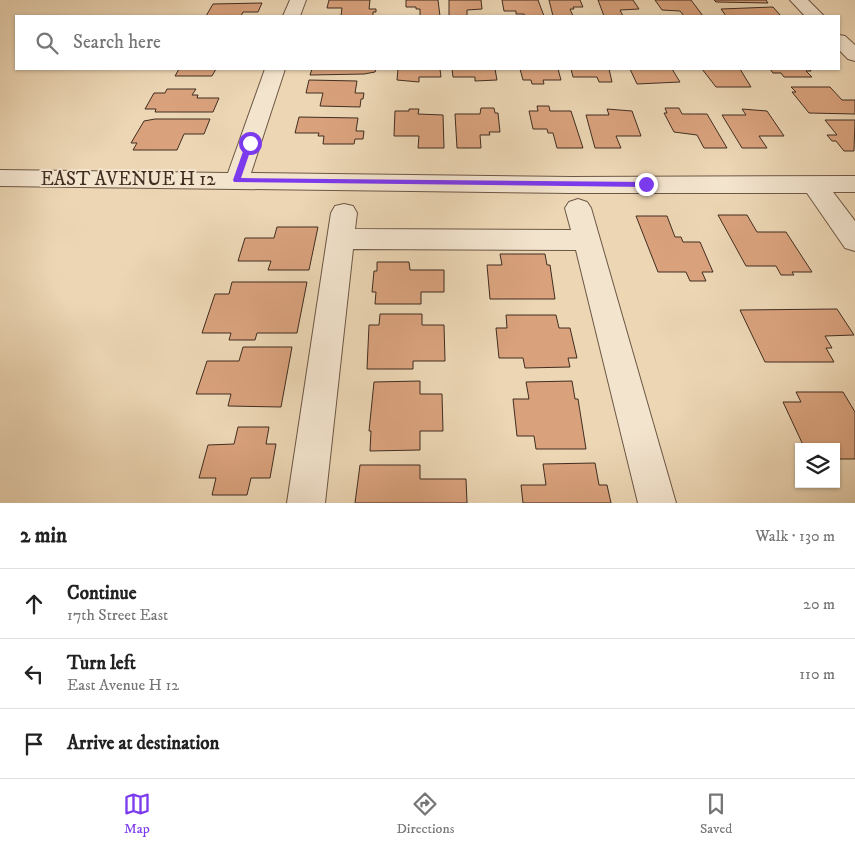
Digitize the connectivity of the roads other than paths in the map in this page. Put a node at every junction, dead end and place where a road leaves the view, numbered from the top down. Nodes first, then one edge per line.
1 (298, 0) edge
2 (798, 0) edge
3 (292, 15) edge
4 (814, 15) edge
5 (840, 41) edge
6 (855, 55) edge
7 (275, 70) edge
8 (0, 178) edge
9 (237, 180) junction
10 (814, 184) junction
11 (855, 184) edge
12 (578, 208) dead end
13 (587, 240) junction
14 (855, 241) edge
15 (306, 503) edge
16 (657, 503) edge

1 - 3 street
2 - 4 street
5 - 6 street
7 - 9 street
8 - 9 street, EAST AVENUE H 12
9 - 10 street, EAST AVENUE H 12
10 - 11 street, EAST AVENUE H 12
10 - 14 street
12 - 13 street
13 - 15 street
13 - 16 street

